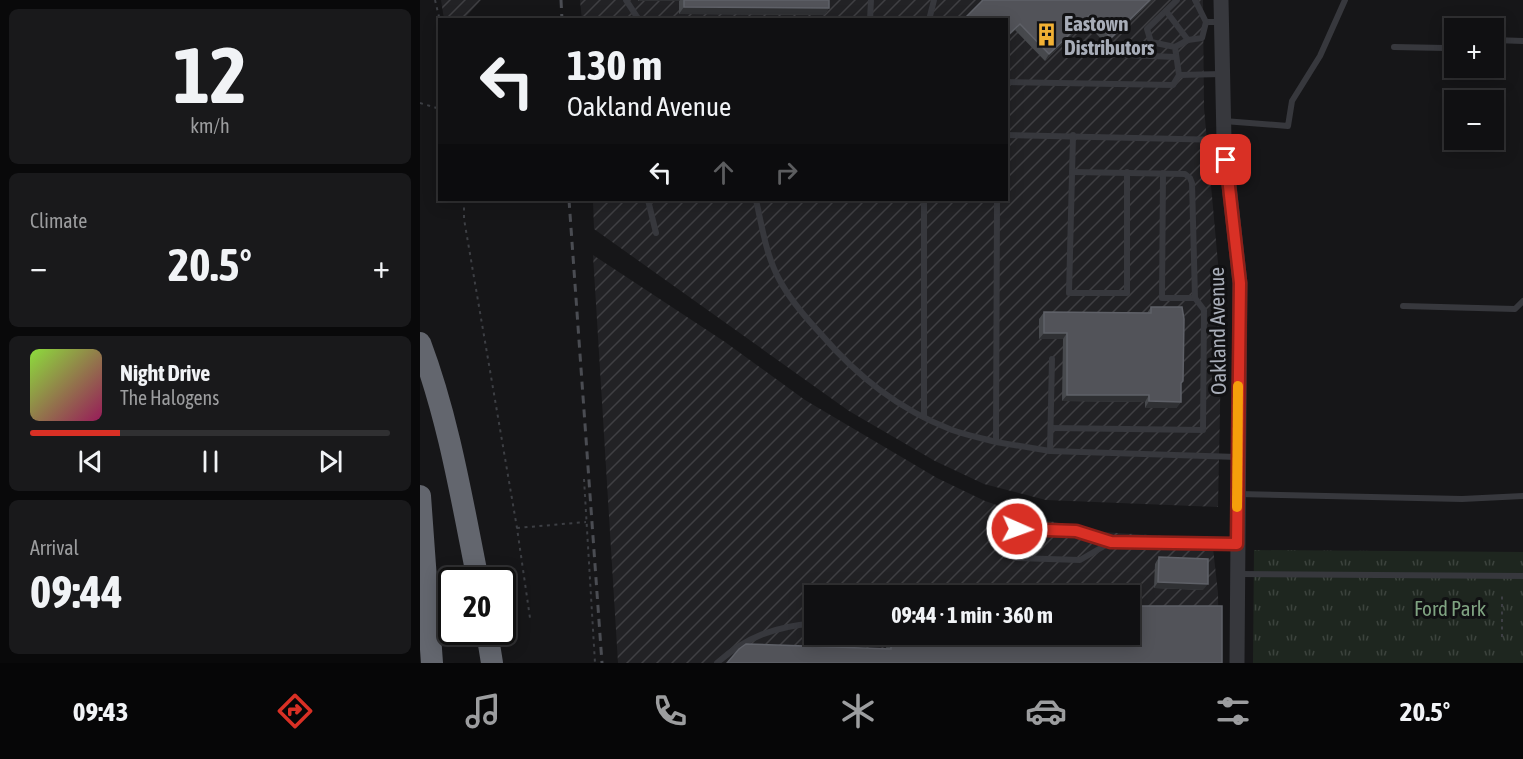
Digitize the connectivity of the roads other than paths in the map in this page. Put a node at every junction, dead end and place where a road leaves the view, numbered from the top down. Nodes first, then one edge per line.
1 (626, 0) edge
2 (871, 0) edge
3 (934, 0) edge
4 (1177, 0) edge
5 (1195, 0) edge
6 (1221, 0) edge
7 (1345, 0) edge
8 (1166, 11) junction
9 (638, 18) edge
10 (870, 18) edge
11 (930, 18) edge
12 (1213, 22) junction
13 (1188, 39) junction
14 (1504, 40) edge
15 (1523, 41) edge
16 (1175, 47) junction
17 (1394, 47) dead end
18 (1444, 48) edge
19 (1074, 53) dead end
20 (1176, 57) junction
21 (1222, 74) junction
22 (1179, 75) junction
23 (1008, 82) edge
24 (1223, 121) junction
25 (1008, 135) edge
26 (1073, 135) junction
27 (1224, 140) junction
28 (1072, 171) junction
29 (1127, 172) junction
30 (1163, 173) junction
31 (648, 201) edge
32 (756, 201) edge
33 (924, 201) edge
34 (997, 201) edge
35 (656, 233) dead end
36 (1195, 298) junction
37 (1523, 301) edge
38 (1403, 306) dead end
39 (420, 343) edge
40 (1052, 359) dead end
41 (924, 417) junction
42 (1051, 428) junction
43 (996, 442) junction
44 (1050, 451) junction
45 (1238, 457) junction
46 (1237, 494) junction
47 (420, 496) edge
48 (1523, 496) edge
49 (1111, 542) junction
50 (1237, 544) junction
51 (476, 567) edge
52 (1237, 574) junction
53 (1523, 576) edge
54 (804, 625) edge
55 (489, 645) edge
56 (432, 663) edge
57 (492, 663) edge
58 (717, 663) edge
59 (1237, 663) edge

1 - 9 lane
2 - 10 lane
3 - 11 lane
4 - 8 lane
5 - 12 lane
6 - 12 street, Oakland Avenue
7 - 24 lane
8 - 13 lane
8 - 16 lane
12 - 13 lane
12 - 21 street, Oakland Avenue
13 - 16 lane
14 - 15 lane
16 - 20 lane
17 - 18 lane
19 - 20 lane
20 - 22 lane
21 - 22 lane
21 - 24 street, Oakland Avenue
22 - 23 lane
24 - 27 street, Oakland Avenue
25 - 26 lane
26 - 27 lane
26 - 28 lane
27 - 45 street, Oakland Avenue
28 - 29 lane
28 - 29 lane
29 - 30 lane
30 - 36 lane
30 - 36 lane
31 - 35 lane
32 - 41 lane
33 - 41 lane
34 - 43 lane
36 - 42 lane
37 - 38 lane
39 - 51 highway
40 - 42 lane
41 - 43 lane
42 - 44 lane
43 - 44 lane
44 - 45 lane
45 - 46 street, Oakland Avenue
46 - 48 lane
46 - 50 street, Oakland Avenue
47 - 56 highway
49 - 49 lane
49 - 50 lane
50 - 52 street, Oakland Avenue
52 - 53 lane
52 - 59 street, Oakland Avenue
54 - 58 lane
55 - 57 highway

